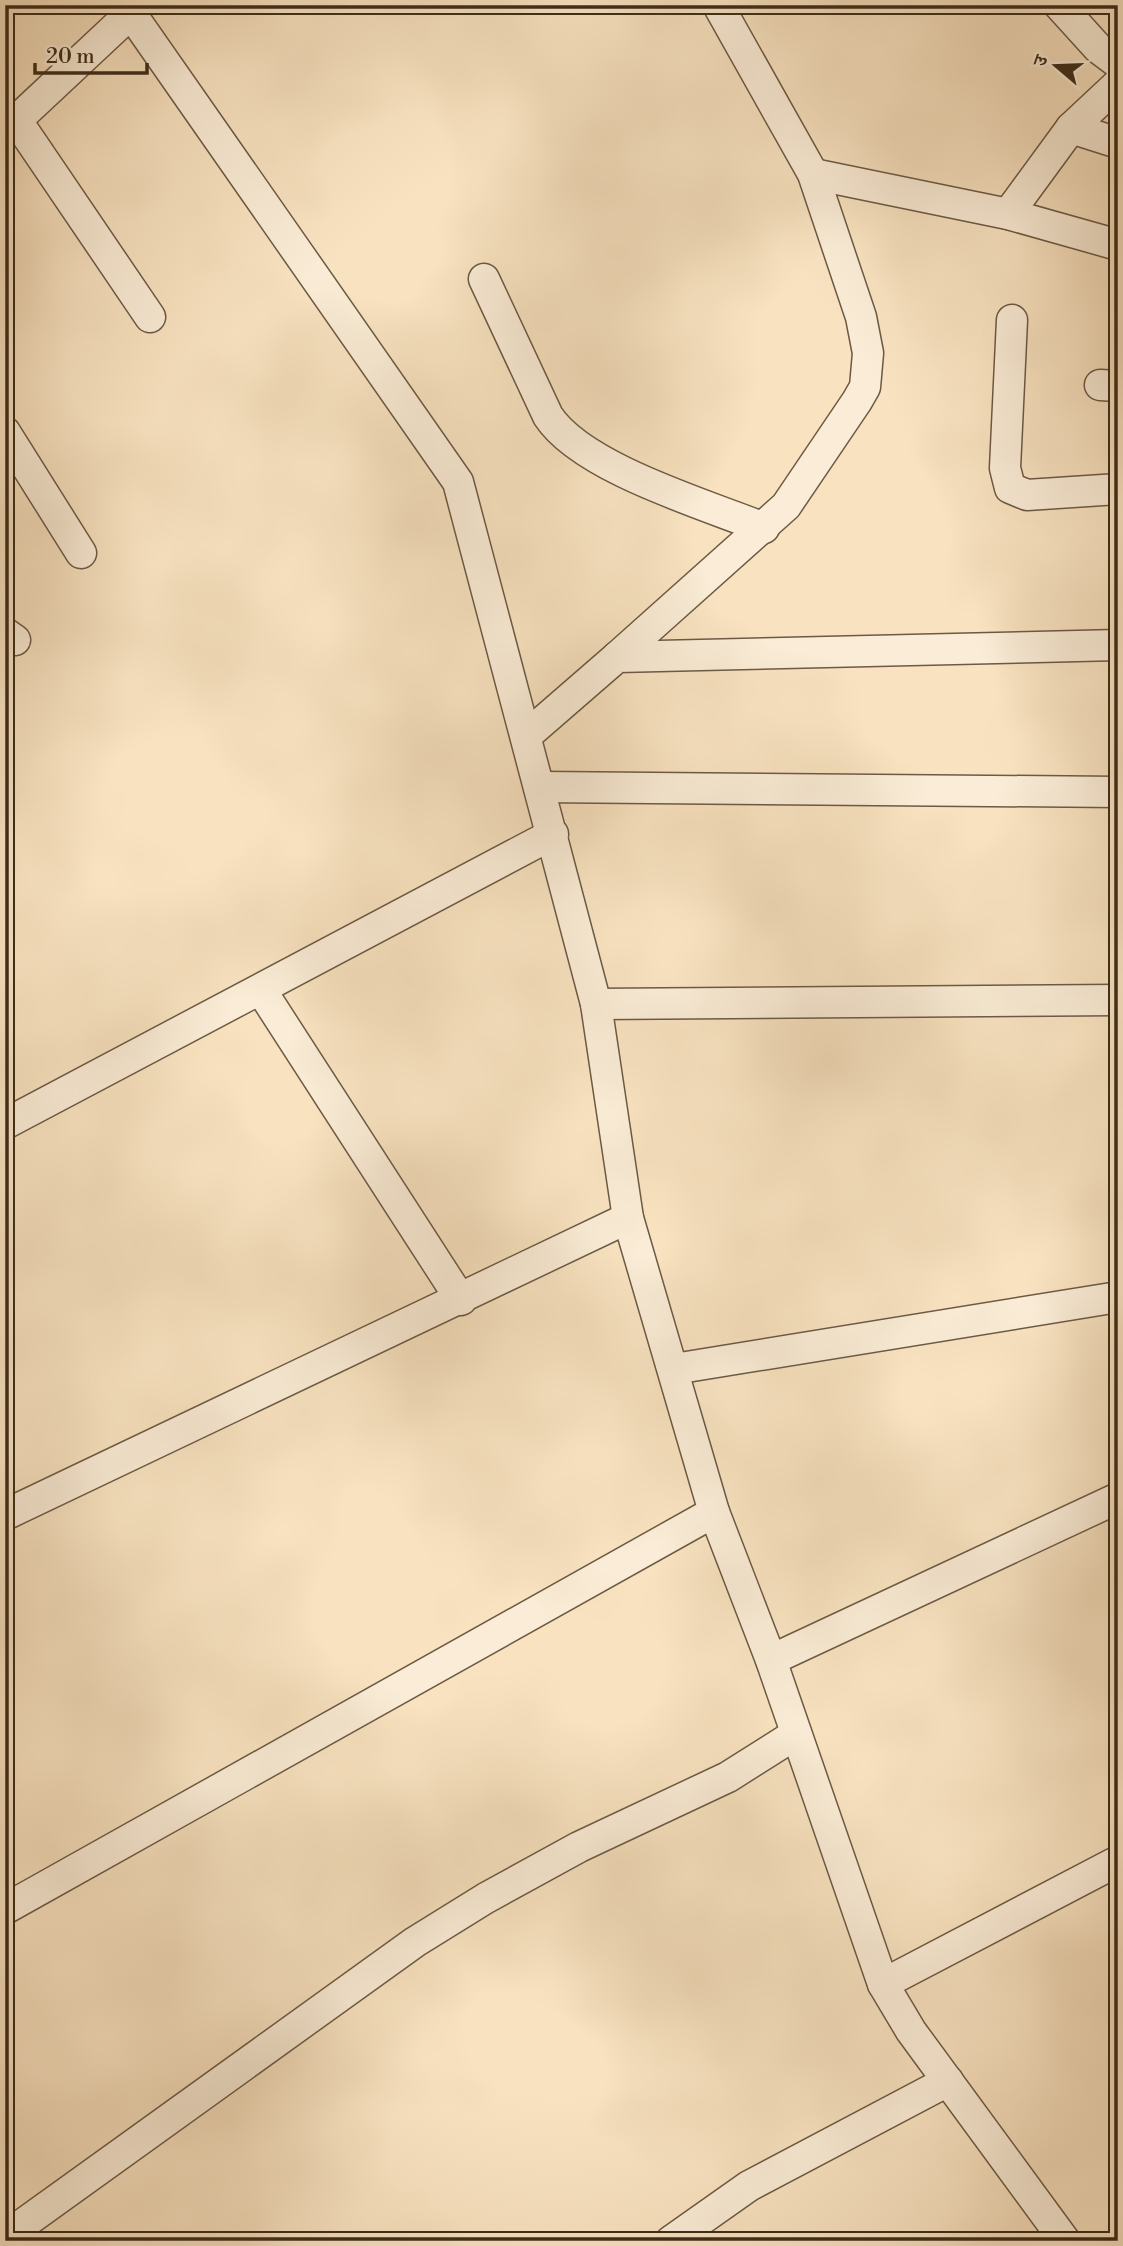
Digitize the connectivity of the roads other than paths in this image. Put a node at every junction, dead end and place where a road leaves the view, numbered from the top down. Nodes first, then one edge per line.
1 (718, 5) edge
2 (1059, 5) edge
3 (128, 9) edge
4 (1118, 63) edge
5 (1118, 84) edge
6 (11, 126) edge
7 (1071, 128) junction
8 (1118, 143) edge
9 (813, 174) junction
10 (1008, 214) junction
11 (1118, 245) edge
12 (485, 279) dead end
13 (150, 317) dead end
14 (1012, 320) dead end
15 (5, 432) edge
16 (1118, 489) edge
17 (764, 528) junction
18 (81, 553) dead end
19 (1118, 645) edge
20 (617, 657) junction
21 (526, 736) junction
22 (540, 787) junction
23 (1118, 792) edge
24 (553, 834) junction
25 (261, 990) junction
26 (1118, 1000) edge
27 (597, 1004) junction
28 (5, 1124) edge
29 (628, 1218) junction
30 (1118, 1297) edge
31 (461, 1300) junction
32 (674, 1369) junction
33 (1118, 1498) edge
34 (714, 1512) junction
35 (9, 1513) dead end
36 (771, 1660) junction
37 (796, 1734) junction
38 (1118, 1861) edge
39 (5, 1909) edge
40 (883, 1984) junction
41 (948, 2081) junction
42 (5, 2237) edge
43 (671, 2241) edge
44 (1065, 2241) edge

1 - 9 street
2 - 4 street
3 - 6 street
3 - 21 street
5 - 7 street
6 - 13 street
7 - 8 street
7 - 10 street
9 - 10 street
9 - 17 street
10 - 11 street
12 - 17 street
14 - 16 street
15 - 18 street
17 - 20 street
19 - 20 street
20 - 21 street
21 - 22 street
22 - 23 street
22 - 24 street
24 - 25 street
24 - 27 street
25 - 28 street
25 - 31 street
26 - 27 street
27 - 29 street
29 - 31 street
29 - 32 street
30 - 32 street
31 - 35 street
32 - 34 street
33 - 36 street
34 - 36 street
34 - 39 street
36 - 37 street
37 - 40 street
37 - 42 street
38 - 40 street
40 - 41 street
41 - 43 street
41 - 44 street

